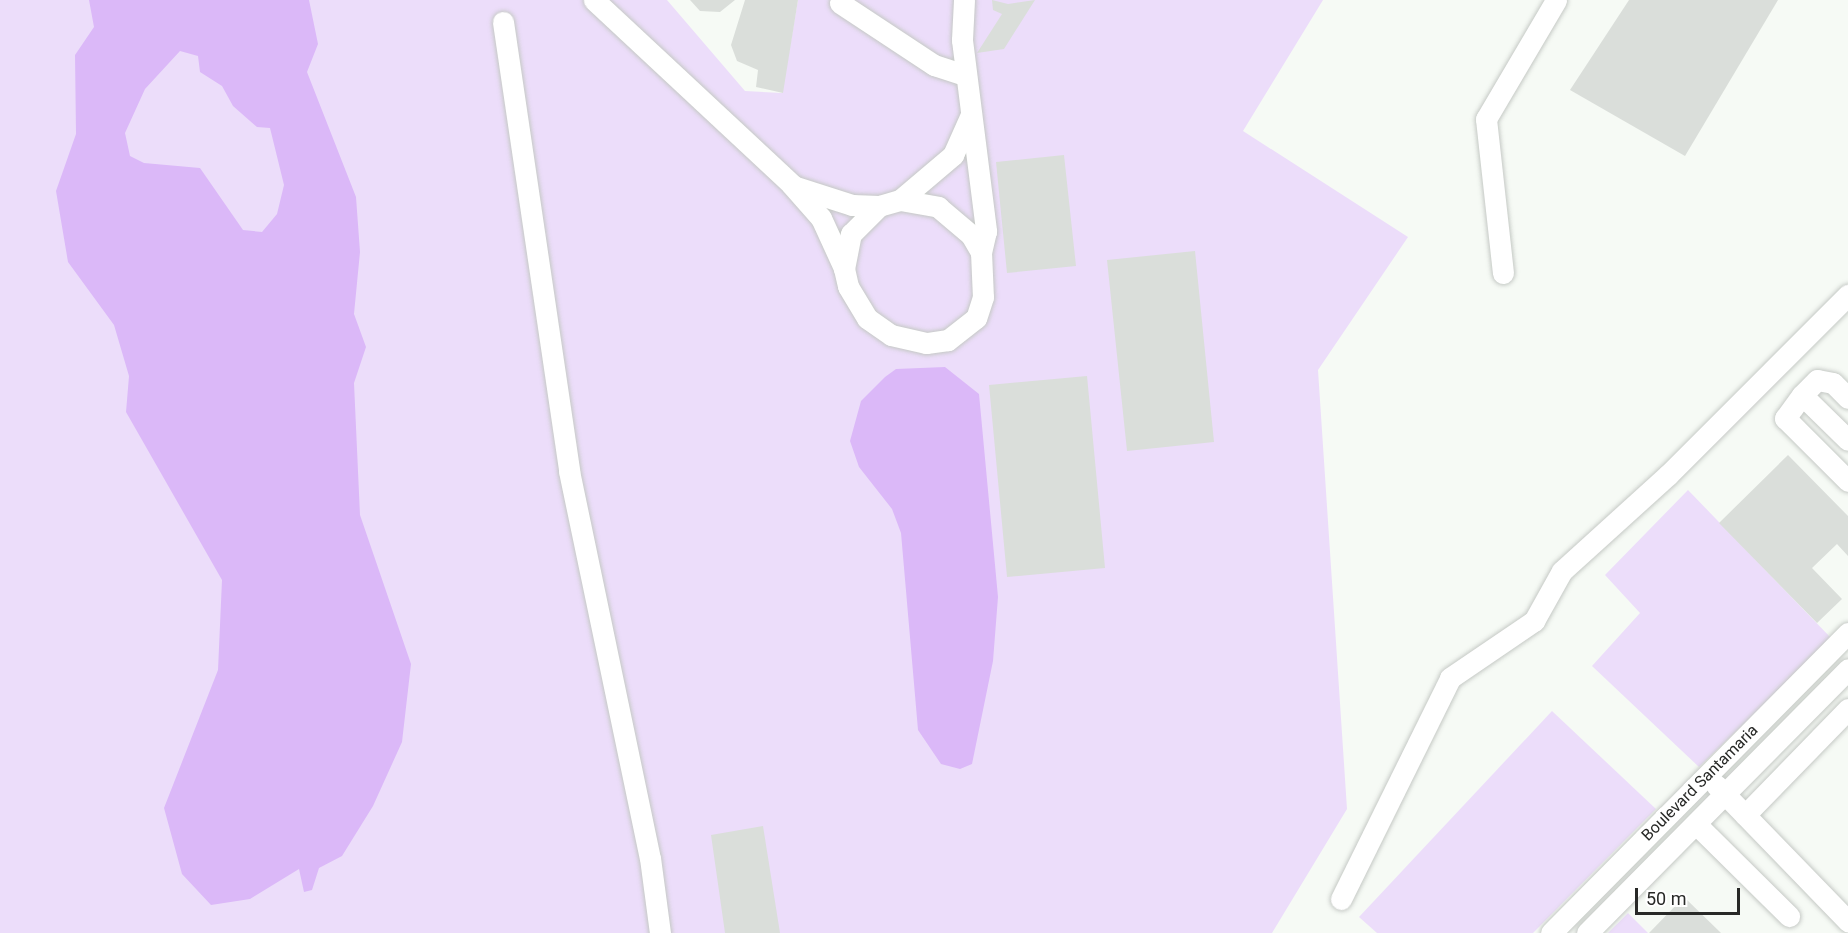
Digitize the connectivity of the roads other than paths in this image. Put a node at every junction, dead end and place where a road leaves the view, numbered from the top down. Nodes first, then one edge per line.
1 (594, 0) edge
2 (964, 0) edge
3 (1556, 0) edge
4 (840, 3) dead end
5 (502, 22) dead end
6 (965, 75) junction
7 (970, 117) junction
8 (791, 184) junction
9 (900, 200) junction
10 (879, 206) junction
11 (981, 252) junction
12 (844, 269) junction
13 (1503, 273) dead end
14 (1848, 295) edge
15 (1802, 395) junction
16 (1848, 398) edge
17 (1848, 440) edge
18 (1848, 482) edge
19 (1848, 633) edge
20 (1848, 669) edge
21 (1848, 709) edge
22 (1707, 776) junction
23 (1725, 795) junction
24 (1745, 815) junction
25 (1696, 824) junction
26 (1341, 899) dead end
27 (1789, 916) dead end
28 (1848, 921) edge
29 (660, 933) edge
30 (1551, 933) edge
31 (1587, 933) edge

1 - 8 street
2 - 6 street
3 - 13 street
4 - 6 street
5 - 29 street
6 - 7 street
7 - 9 street
7 - 11 street
8 - 10 street
8 - 12 street
9 - 10 street
9 - 11 street
10 - 12 street
11 - 12 street
14 - 26 street
15 - 16 street
15 - 17 street
15 - 18 street
19 - 22 street, Boulevard Santamaria
20 - 23 street, Boulevard Santamaria
21 - 24 street
22 - 23 street
22 - 30 street, Boulevard Santamaria
23 - 24 street
23 - 25 street, Boulevard Santamaria
24 - 28 street
25 - 27 street
25 - 31 street, Boulevard Santamaria

